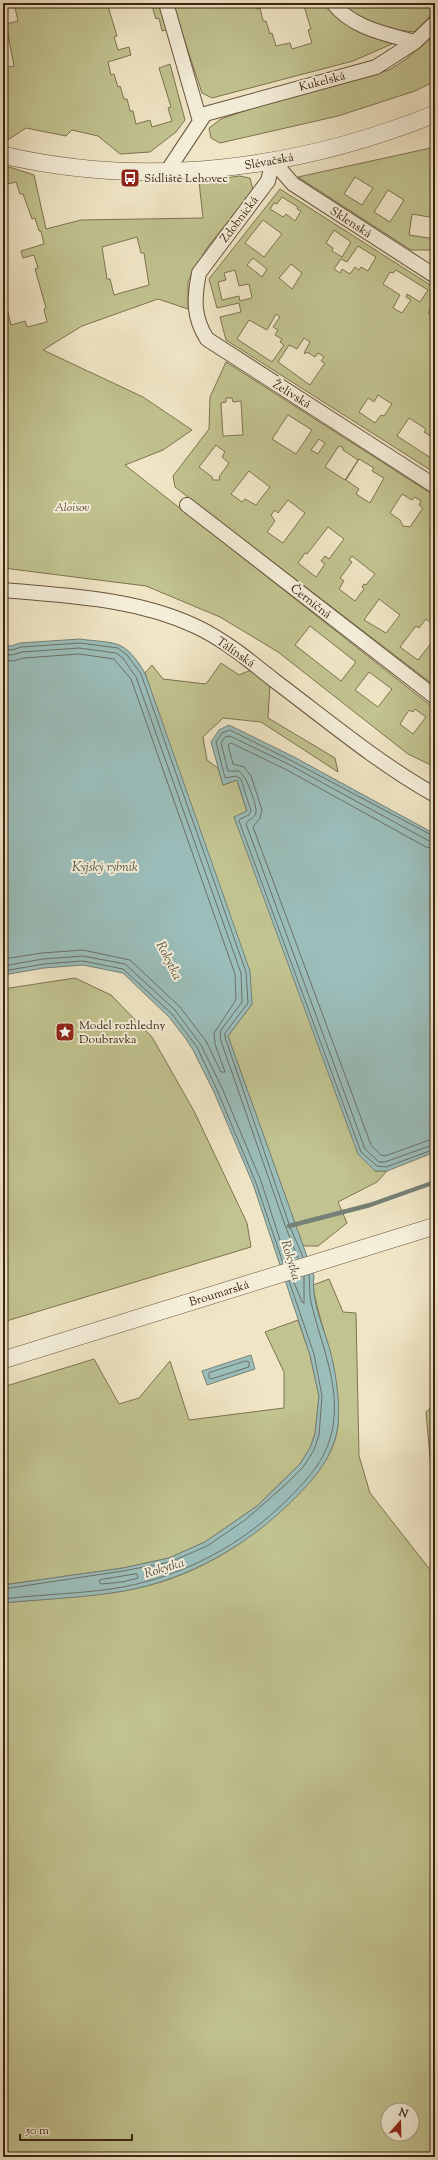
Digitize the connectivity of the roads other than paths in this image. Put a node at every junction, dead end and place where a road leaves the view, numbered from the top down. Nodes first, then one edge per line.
1 (166, 3) edge
2 (333, 3) edge
3 (435, 23) edge
4 (414, 42) junction
5 (435, 114) edge
6 (200, 121) junction
7 (3, 155) edge
8 (273, 161) junction
9 (166, 173) junction
10 (435, 263) edge
11 (419, 266) junction
12 (199, 273) joint
13 (435, 276) edge
14 (435, 486) edge
15 (187, 505) dead end
16 (3, 590) edge
17 (435, 697) edge
18 (435, 795) edge
19 (435, 1226) edge
20 (3, 1360) edge

1 - 6 street
2 - 4 street
3 - 4 street, Kukelská
4 - 6 street, Kukelská
5 - 8 street, Slévačská
6 - 9 street, Kukelská
7 - 9 street, Slévačská
8 - 9 street, Slévačská
8 - 11 street, Sklenská
8 - 12 street, Zdobnická
10 - 11 street
11 - 13 street, Sklenská
12 - 14 street, Želivská
15 - 17 street, Černičná
16 - 18 street, Tálínská
19 - 20 street, Broumarská

